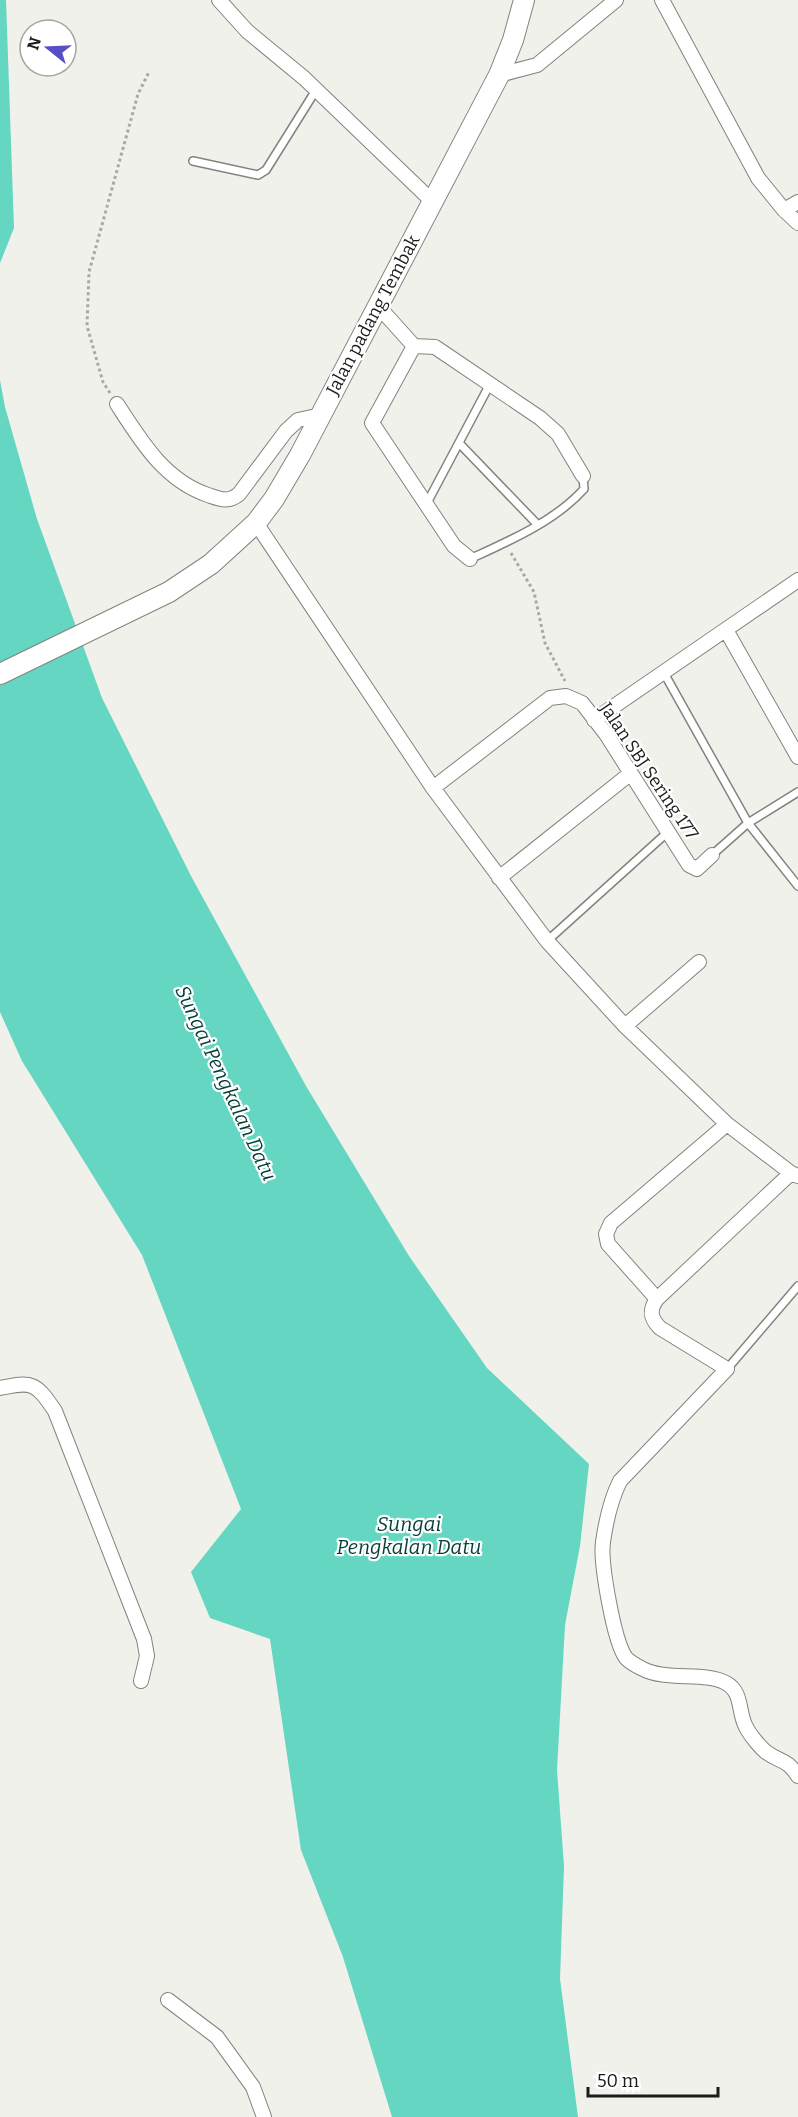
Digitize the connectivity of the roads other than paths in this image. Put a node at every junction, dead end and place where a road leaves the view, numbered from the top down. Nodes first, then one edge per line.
1 (219, 0) edge
2 (524, 0) edge
3 (616, 0) edge
4 (662, 0) edge
5 (500, 75) junction
6 (316, 90) junction
7 (193, 161) dead end
8 (433, 202) junction
9 (798, 202) edge
10 (784, 210) junction
11 (798, 223) edge
12 (378, 306) junction
13 (414, 346) junction
14 (490, 384) junction
15 (117, 404) road end
16 (321, 415) junction
17 (459, 443) junction
18 (584, 476) joint
19 (427, 503) junction
20 (256, 523) junction
21 (537, 524) junction
22 (470, 559) joint
23 (796, 587) edge
24 (726, 630) junction
25 (664, 673) junction
26 (0, 674) edge
27 (594, 720) junction
28 (798, 758) edge
29 (631, 772) junction
30 (433, 788) junction
31 (798, 792) edge
32 (748, 823) junction
33 (669, 831) junction
34 (712, 855) joint
35 (499, 878) junction
36 (798, 886) edge
37 (547, 941) junction
38 (699, 962) dead end
39 (625, 1026) junction
40 (727, 1124) junction
41 (795, 1174) edge
42 (798, 1286) edge
43 (657, 1299) junction
44 (727, 1369) junction
45 (0, 1388) edge
46 (141, 1681) dead end
47 (798, 1776) edge
48 (168, 2000) dead end
49 (264, 2117) edge

1 - 6 street
2 - 5 main road, Jalan padang Tembak
3 - 5 street
4 - 10 street
5 - 8 main road, Jalan padang Tembak
6 - 7 lane
6 - 8 street
8 - 12 main road, Jalan padang Tembak
9 - 10 street
10 - 11 street
12 - 13 street
12 - 16 main road, Jalan padang Tembak
13 - 14 street
13 - 19 street
14 - 17 lane
14 - 18 street
15 - 16 street
16 - 20 main road, Jalan padang Tembak
17 - 19 lane
17 - 21 lane
18 - 21 lane
19 - 22 street
20 - 26 main road, Jalan padang Tembak
20 - 30 street
21 - 22 lane
23 - 24 street
24 - 25 street
24 - 28 street
25 - 27 street
25 - 32 lane
27 - 29 street, Jalan SBJ Sering 177
27 - 30 street, Jalan SBJ Sering 177
29 - 33 street, Jalan SBJ Sering 177
29 - 35 street
30 - 35 street
31 - 32 lane
32 - 34 lane
32 - 36 lane
33 - 34 street, Jalan SBJ Sering 177
33 - 37 lane
35 - 37 street
37 - 39 street
38 - 39 street
39 - 40 street
40 - 41 street
40 - 43 street
41 - 43 street
42 - 44 lane
43 - 44 street
44 - 47 street
45 - 46 street
48 - 49 street

